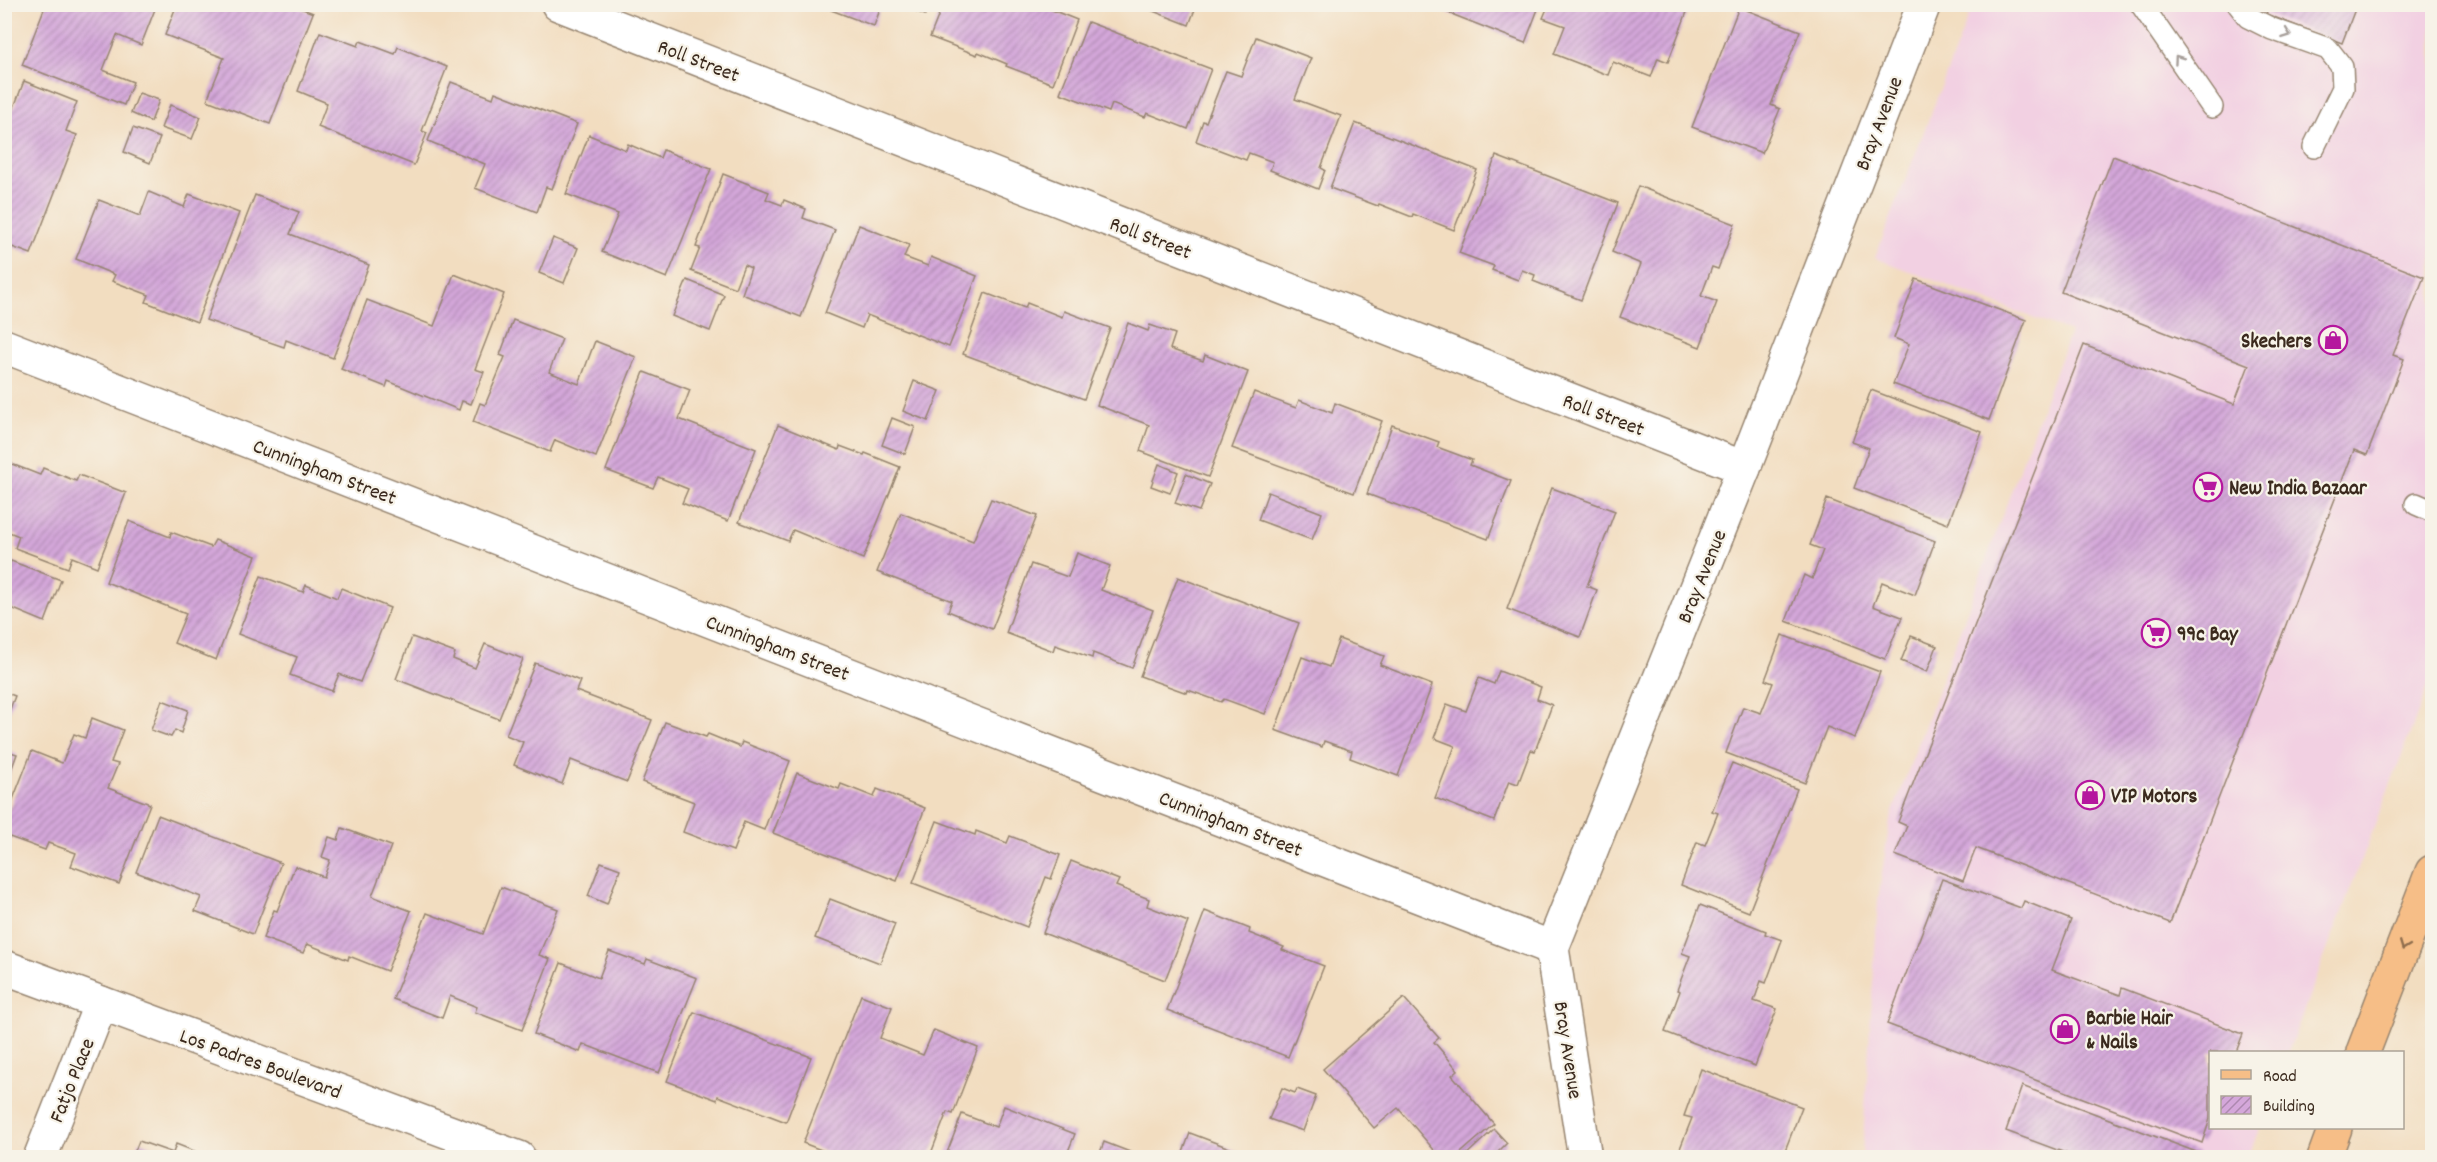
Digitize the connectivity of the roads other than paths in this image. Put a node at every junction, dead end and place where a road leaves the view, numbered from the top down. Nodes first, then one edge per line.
1 (558, 4) edge
2 (1924, 4) edge
3 (2141, 4) edge
4 (2238, 4) edge
5 (2212, 107) dead end
6 (2314, 147) dead end
7 (4, 346) edge
8 (1744, 468) junction
9 (2433, 872) edge
10 (1552, 948) junction
11 (4, 967) edge
12 (101, 1003) junction
13 (2364, 1051) edge
14 (2335, 1129) edge
15 (40, 1158) edge
16 (519, 1158) edge
17 (1585, 1158) edge
18 (2324, 1158) edge

1 - 8 street, Roll Street
2 - 8 street, Bray Avenue
5 -> 3 lane
4 -> 6 lane
7 - 10 street, Cunningham Street
8 - 10 street, Bray Avenue
9 -> 13 main road
10 - 17 street, Bray Avenue
11 - 12 street, Los Padres Boulevard
12 - 15 street, Fatjo Place
12 - 16 street, Los Padres Boulevard
14 - 18 main road

